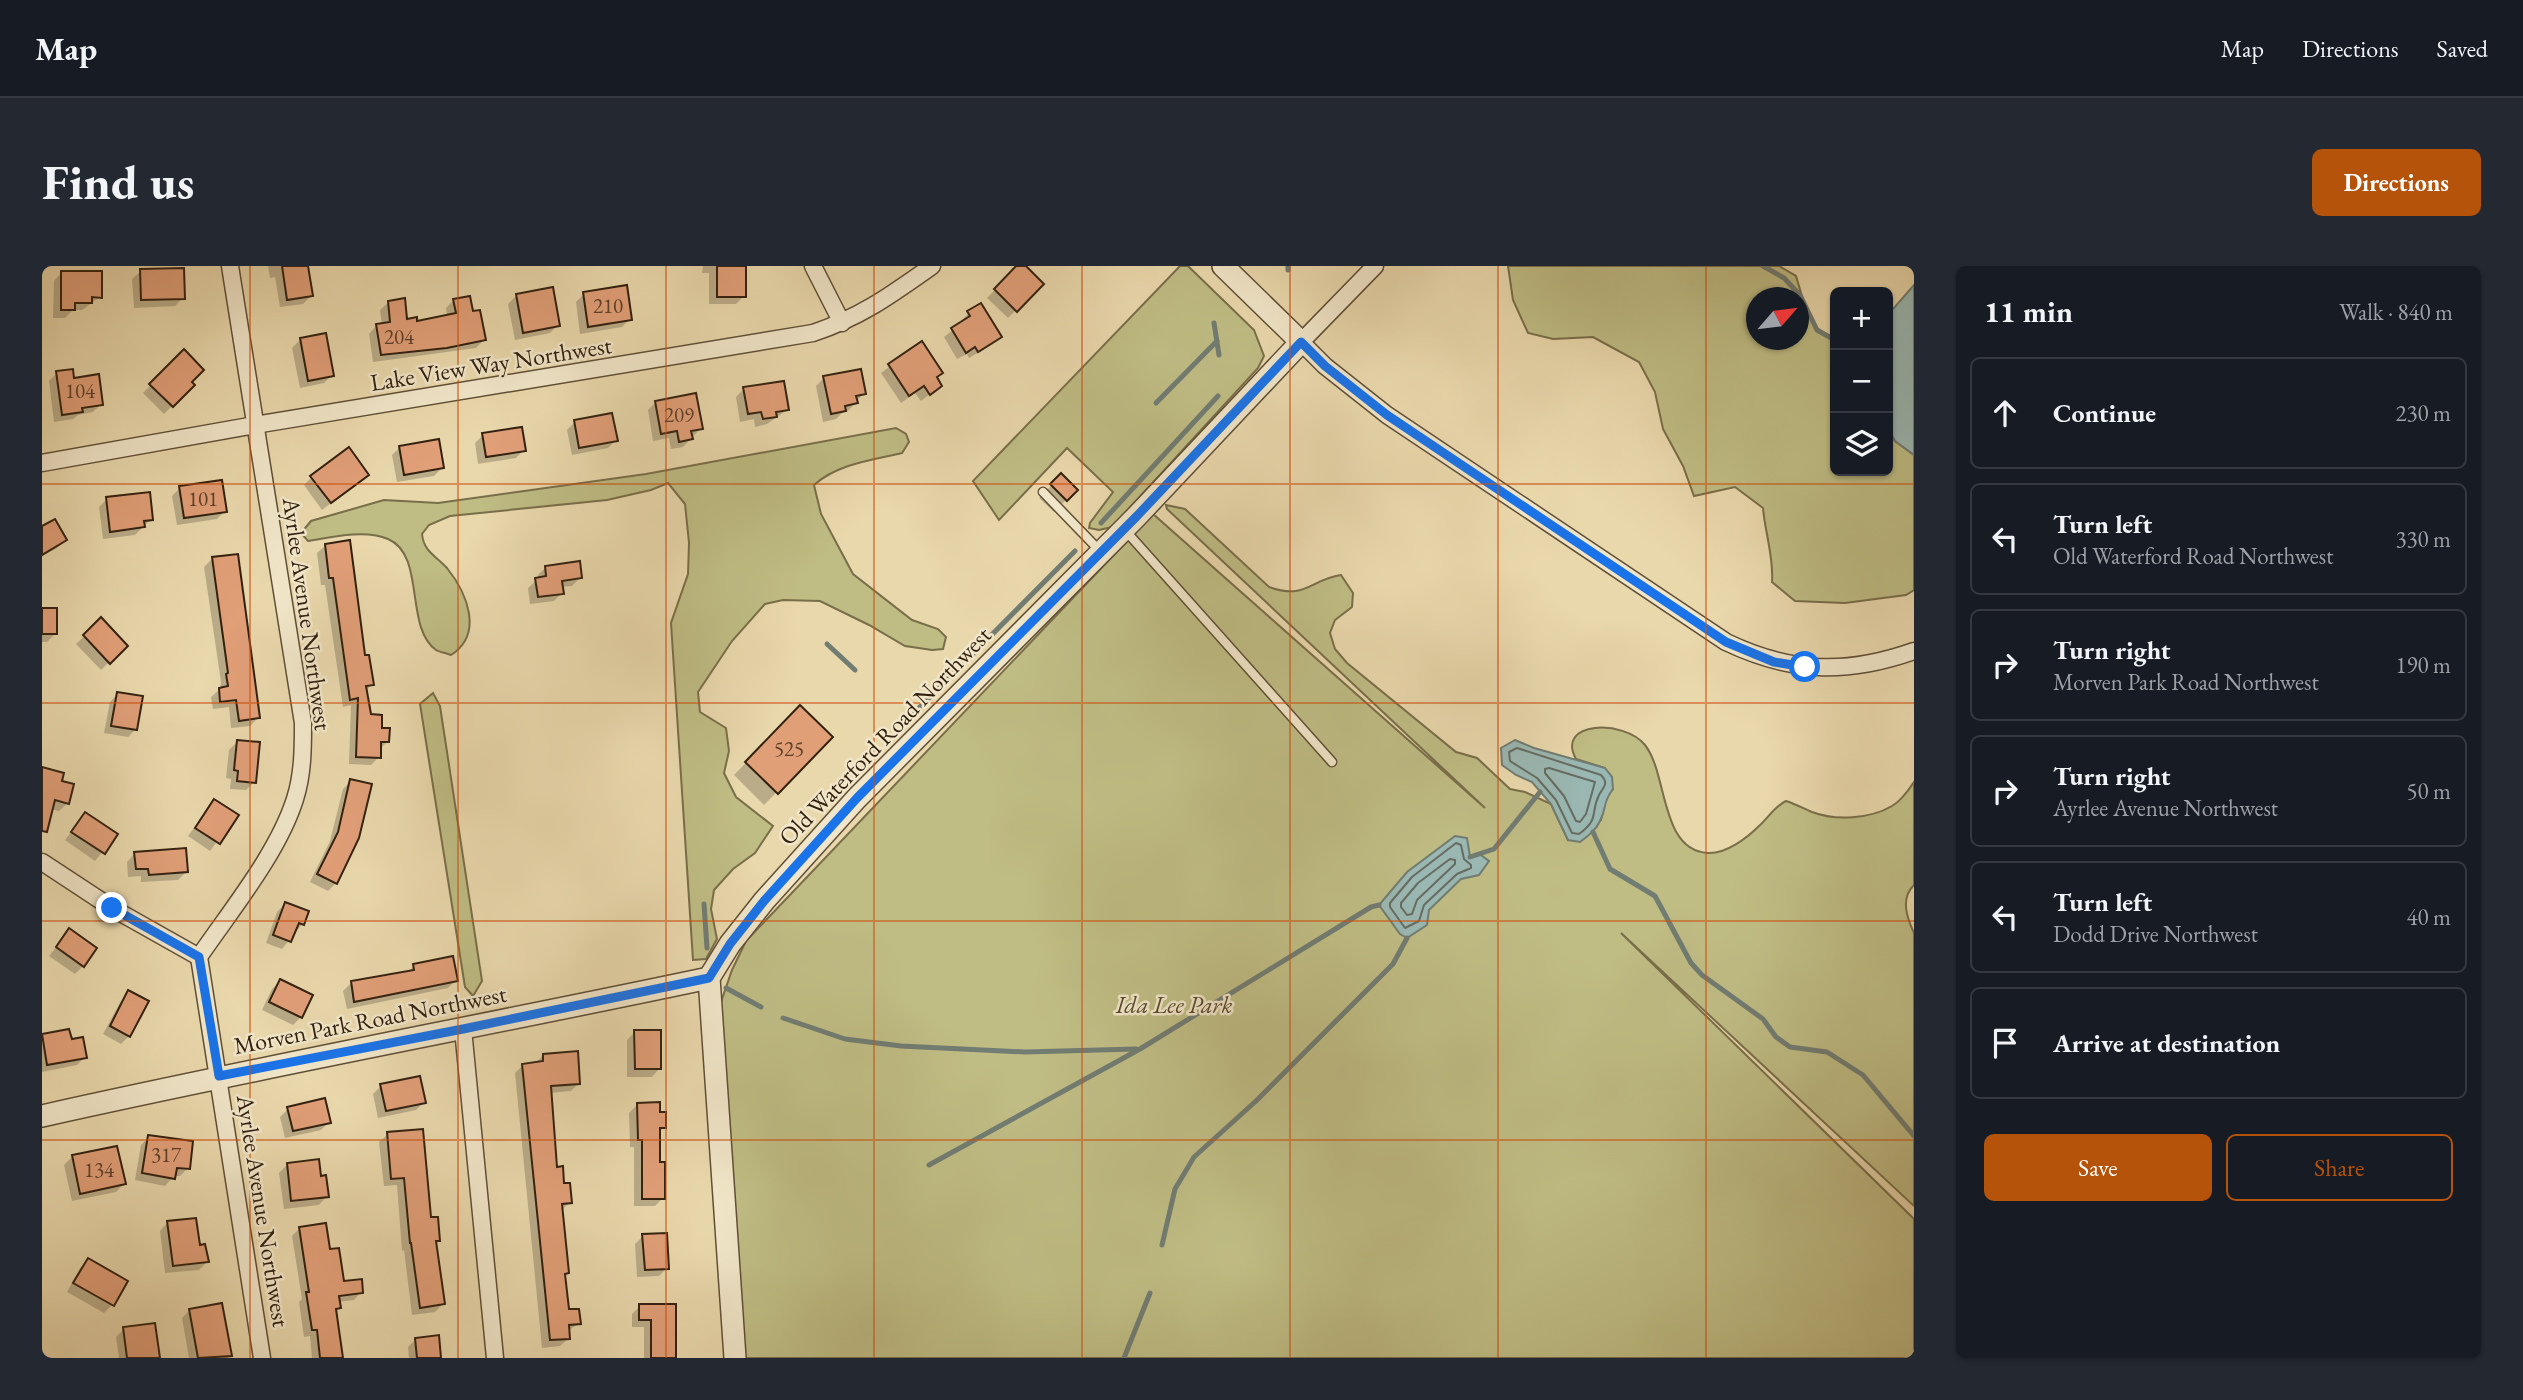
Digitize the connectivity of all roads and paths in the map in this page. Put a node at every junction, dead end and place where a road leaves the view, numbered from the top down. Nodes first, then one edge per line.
1 (230, 266) edge
2 (813, 266) edge
3 (932, 266) edge
4 (1223, 266) edge
5 (1375, 266) edge
6 (842, 323) junction
7 (1301, 342) junction
8 (256, 425) junction
9 (42, 463) edge
10 (1043, 492) dead end
11 (1124, 529) junction
12 (1101, 552) junction
13 (1914, 651) edge
14 (1332, 762) dead end
15 (42, 862) edge
16 (199, 957) junction
17 (709, 978) junction
18 (463, 1029) junction
19 (219, 1076) junction
20 (42, 1116) edge
21 (262, 1358) edge
22 (495, 1358) edge
23 (735, 1358) edge

1 - 8 street, Ayrlee Avenue Northwest
2 - 6 street
3 - 6 street, Lake View Way Northwest
4 - 7 street
5 - 7 street, Old Waterford Road Northwest
6 - 8 street, Lake View Way Northwest
7 - 11 street, Old Waterford Road Northwest
7 - 13 street
8 - 9 street, Lake View Way Northwest
8 - 16 street, Ayrlee Avenue Northwest
10 - 12 lane
11 - 12 street, Old Waterford Road Northwest
11 - 14 lane
12 - 17 street, Old Waterford Road Northwest
15 - 16 street
16 - 19 street, Ayrlee Avenue Northwest
17 - 18 street, Morven Park Road Northwest
17 - 23 street
18 - 19 street, Morven Park Road Northwest
18 - 22 street
19 - 20 street, Morven Park Road Northwest
19 - 21 street, Ayrlee Avenue Northwest

